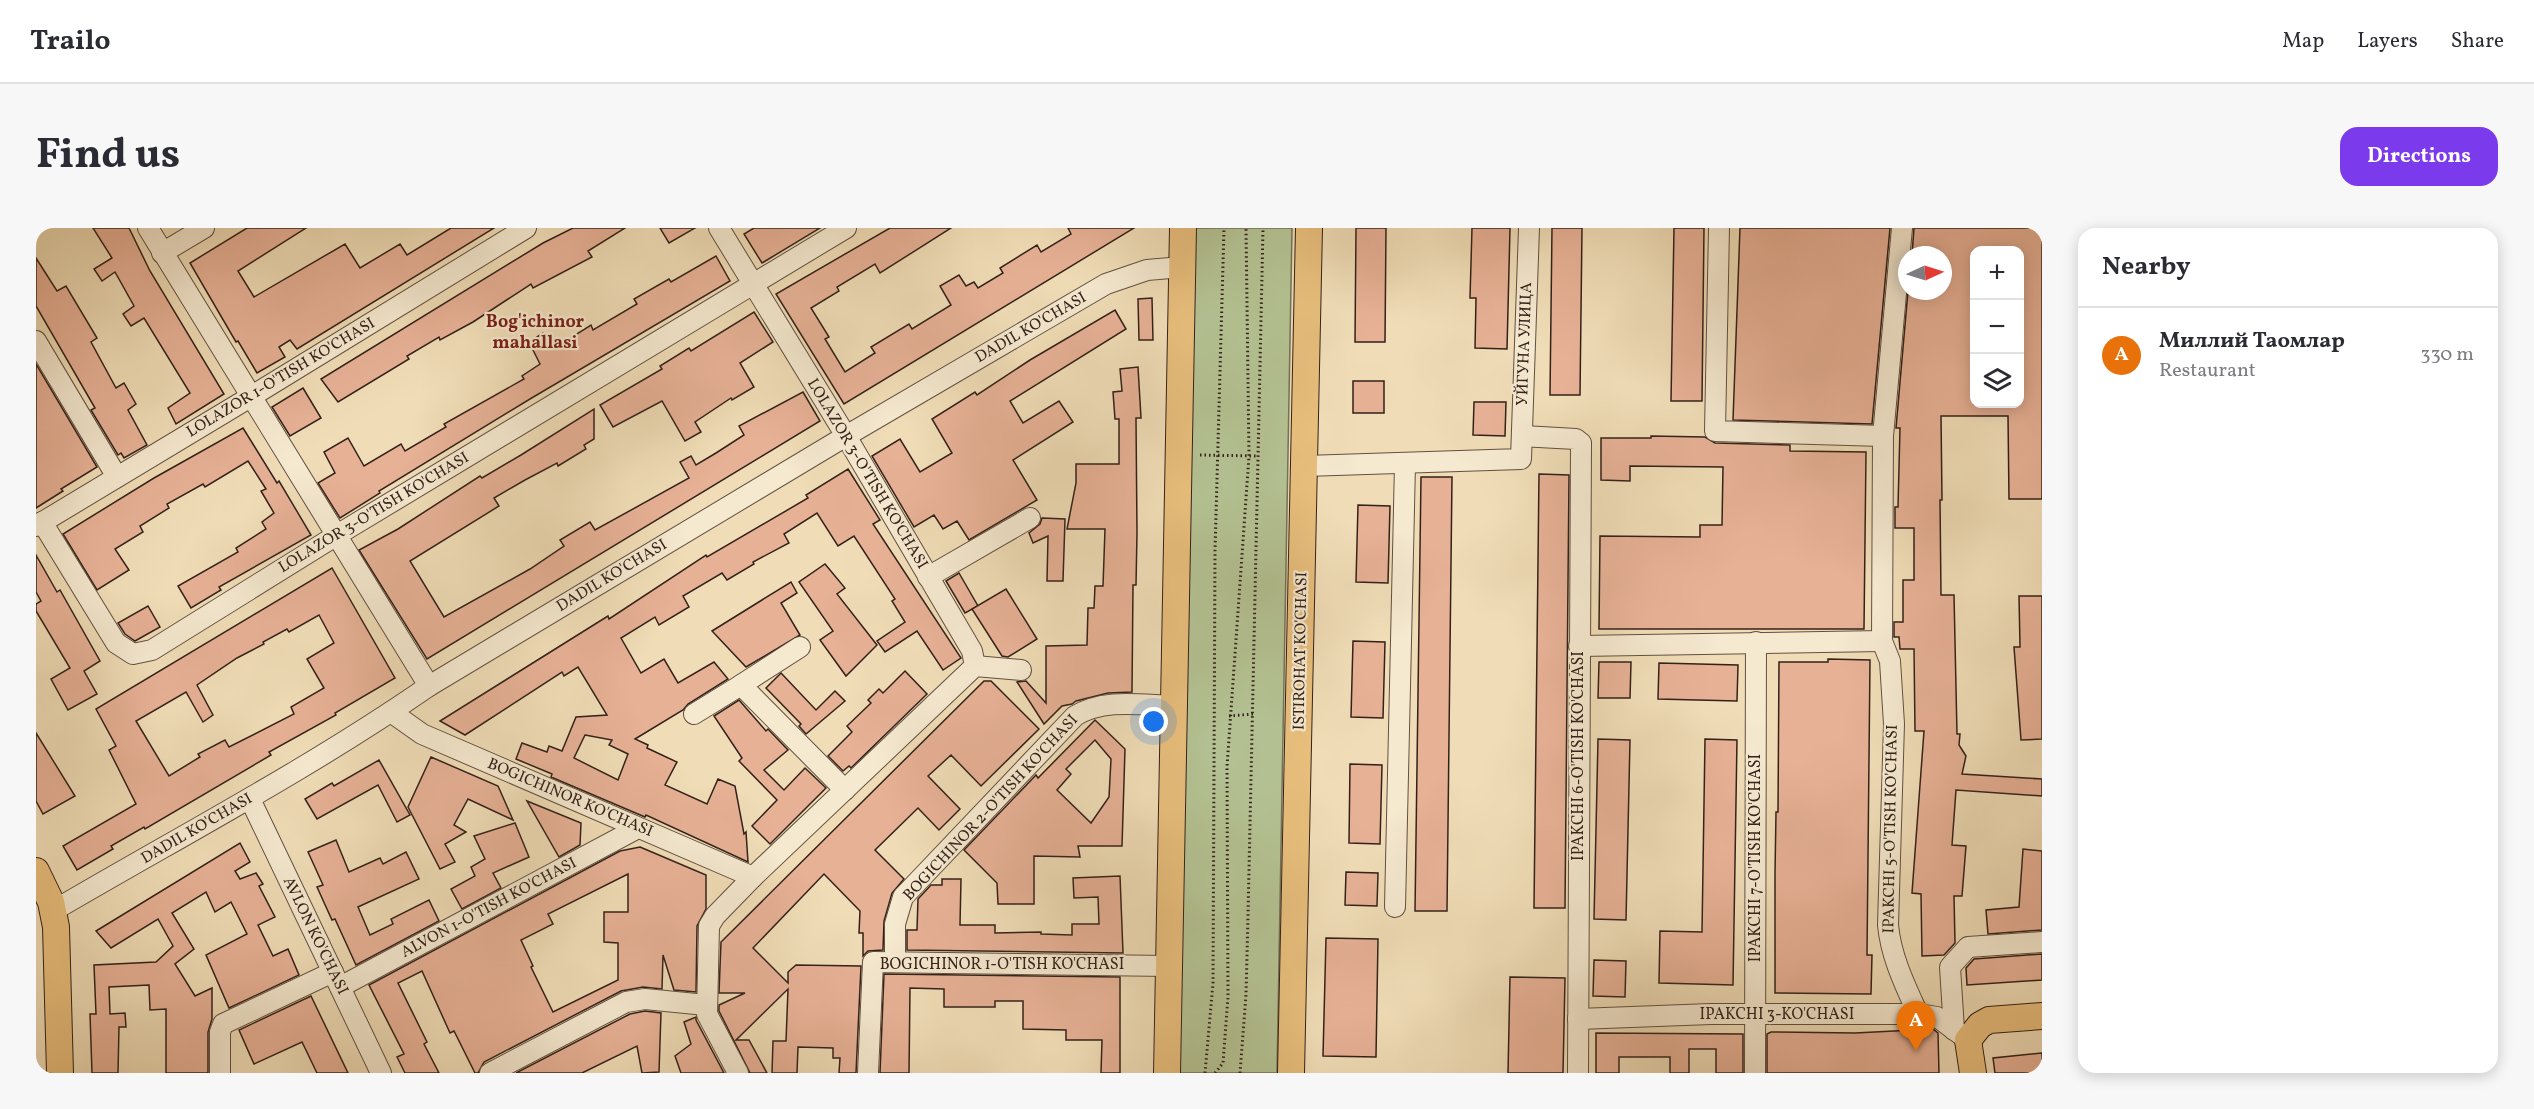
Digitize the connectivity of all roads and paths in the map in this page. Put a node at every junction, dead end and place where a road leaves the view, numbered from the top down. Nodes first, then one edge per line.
1 (148, 228) edge
2 (204, 228) edge
3 (526, 228) edge
4 (719, 228) edge
5 (846, 228) edge
6 (1183, 228) edge
7 (1224, 228) edge
8 (1246, 228) edge
9 (1263, 228) edge
10 (1309, 228) edge
11 (1529, 228) edge
12 (1719, 228) edge
13 (1902, 228) edge
14 (162, 253) junction
15 (1182, 267) junction
16 (754, 284) junction
17 (36, 340) edge
18 (252, 396) junction
19 (846, 435) junction
20 (1522, 436) junction
21 (1883, 436) junction
22 (1178, 454) junction
23 (1217, 455) junction
24 (1249, 456) junction
25 (1258, 456) junction
26 (1405, 464) junction
27 (1305, 466) junction
28 (117, 477) junction
29 (1030, 518) dead end
30 (39, 524) edge
31 (337, 535) junction
32 (928, 577) junction
33 (1882, 640) junction
34 (1756, 642) junction
35 (1579, 646) junction
36 (800, 647) dead end
37 (975, 666) junction
38 (1021, 670) dead end
39 (741, 685) junction
40 (429, 686) junction
41 (1173, 706) junction
42 (391, 712) junction
43 (694, 714) dead end
44 (1253, 714) junction
45 (1230, 716) junction
46 (845, 790) junction
47 (249, 799) junction
48 (638, 828) junction
49 (36, 871) edge
50 (753, 877) junction
51 (1395, 907) dead end
52 (54, 911) junction
53 (2042, 942) edge
54 (896, 961) junction
55 (1168, 966) junction
56 (336, 980) junction
57 (706, 1005) junction
58 (1918, 1014) junction
59 (1755, 1016) junction
60 (2042, 1016) edge
61 (1578, 1019) junction
62 (2042, 1028) edge
63 (1961, 1035) junction
64 (60, 1073) edge
65 (220, 1073) edge
66 (381, 1073) edge
67 (490, 1073) edge
68 (738, 1073) edge
69 (868, 1073) edge
70 (1167, 1073) edge
71 (1205, 1073) edge
72 (1215, 1073) edge
73 (1240, 1073) edge
74 (1291, 1073) edge
75 (1578, 1073) edge
76 (1755, 1073) edge
77 (1973, 1073) edge

1 - 14 street
2 - 14 street
3 - 18 street, LOLAZOR 1-O'TISH KO'CHASI
4 - 16 street, LOLAZOR 3-O'TISH KO'CHASI
5 - 16 street, LOLAZOR 3-O'TISH KO'CHASI
6 - 15 main road
7 - 23 path
8 - 24 path
9 - 25 path
10 - 27 main road, ISTIROHAT KO'CHASI
11 - 20 street, УЙГУНА УЛИЦА
12 - 21 street
13 - 21 street, IPAKCHI 5-O'TISH KO'CHASI
14 - 18 street
15 - 19 street, DADIL KO'CHASI
15 - 22 main road
16 - 19 street, LOLAZOR 3-O'TISH KO'CHASI
16 - 31 street, LOLAZOR 3-O'TISH KO'CHASI
17 - 28 street
18 - 28 street, LOLAZOR 1-O'TISH KO'CHASI
18 - 31 street
19 - 32 street, LOLAZOR 3-O'TISH KO'CHASI
19 - 40 street, DADIL KO'CHASI
20 - 26 street, УЙГУНА УЛИЦА
20 - 35 street, IPAKCHI 6-O'TISH KO'CHASI
21 - 33 street, IPAKCHI 5-O'TISH KO'CHASI
22 - 23 path
22 - 41 main road
23 - 24 path
23 - 71 path
24 - 25 path
24 - 45 path
25 - 44 path
26 - 27 street
26 - 51 street
27 - 74 main road, ISTIROHAT KO'CHASI
28 - 30 street, LOLAZOR 1-O'TISH KO'CHASI
29 - 32 street
30 - 31 street, LOLAZOR 3-O'TISH KO'CHASI
31 - 40 street
32 - 37 street, LOLAZOR 3-O'TISH KO'CHASI
33 - 34 street
33 - 58 street, IPAKCHI 5-O'TISH KO'CHASI
34 - 35 street
34 - 59 street, IPAKCHI 7-O'TISH KO'CHASI
35 - 61 street, IPAKCHI 6-O'TISH KO'CHASI
36 - 39 street
37 - 38 street
37 - 46 street
39 - 43 street
39 - 46 street
40 - 42 street, DADIL KO'CHASI
41 - 54 street, BOGICHINOR 2-O'TISH KO'CHASI
41 - 55 main road
42 - 47 street, DADIL KO'CHASI
42 - 48 street, BOGICHINOR KO'CHASI
44 - 45 path
44 - 73 path
45 - 72 path
46 - 50 street
47 - 52 street, DADIL KO'CHASI
47 - 56 street, AVLON KO'CHASI
48 - 50 street, BOGICHINOR KO'CHASI
48 - 56 street, ALVON 1-O'TISH KO'CHASI
49 - 52 main road
50 - 57 street
52 - 64 main road
53 - 63 street
54 - 55 street, BOGICHINOR 1-O'TISH KO'CHASI
54 - 69 street, BOGICHINOR 1-O'TISH KO'CHASI
55 - 70 main road
56 - 65 street, ALVON 1-O'TISH KO'CHASI
56 - 66 street, AVLON KO'CHASI
57 - 67 street
57 - 68 street
58 - 59 street, IPAKCHI 3-KO'CHASI
58 - 63 street, IPAKCHI 3-KO'CHASI
59 - 61 street, IPAKCHI 3-KO'CHASI
59 - 76 street, IPAKCHI 7-O'TISH KO'CHASI
60 - 63 main road
61 - 75 street, IPAKCHI 6-O'TISH KO'CHASI
62 - 63 main road
63 - 77 main road

